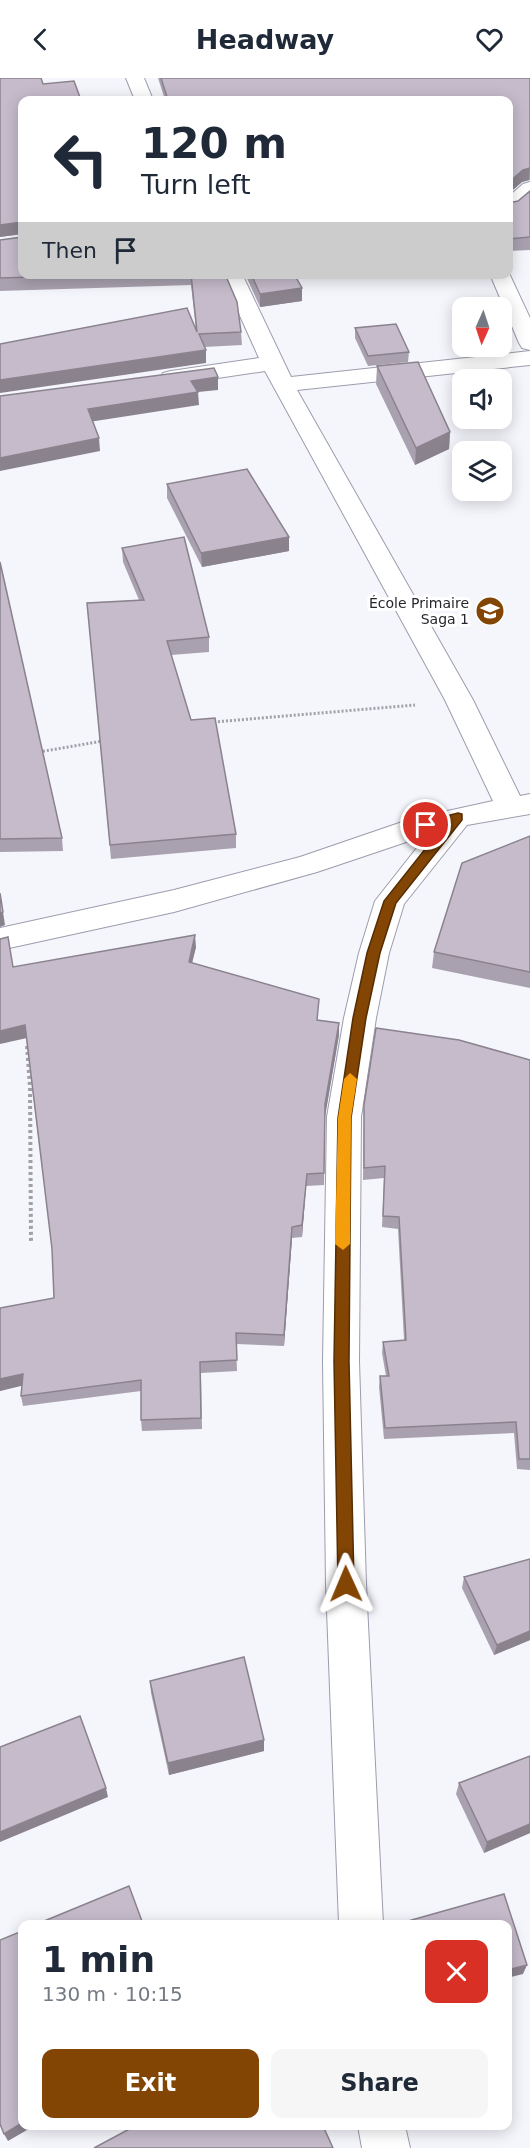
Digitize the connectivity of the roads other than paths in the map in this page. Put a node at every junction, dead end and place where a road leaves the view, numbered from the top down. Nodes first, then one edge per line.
1 (135, 78) edge
2 (142, 96) edge
3 (530, 188) edge
4 (513, 203) edge
5 (233, 279) edge
6 (502, 279) edge
7 (530, 343) edge
8 (530, 358) edge
9 (278, 374) junction
10 (147, 382) edge
11 (521, 806) edge
12 (458, 817) junction
13 (0, 939) edge
14 (361, 1920) edge
15 (383, 2130) edge
16 (386, 2148) edge

1 - 2 street
3 - 4 street
5 - 9 street
6 - 7 street
8 - 9 street
9 - 10 street
9 - 11 street
11 - 12 street
12 - 13 street
12 - 14 street
15 - 16 street

